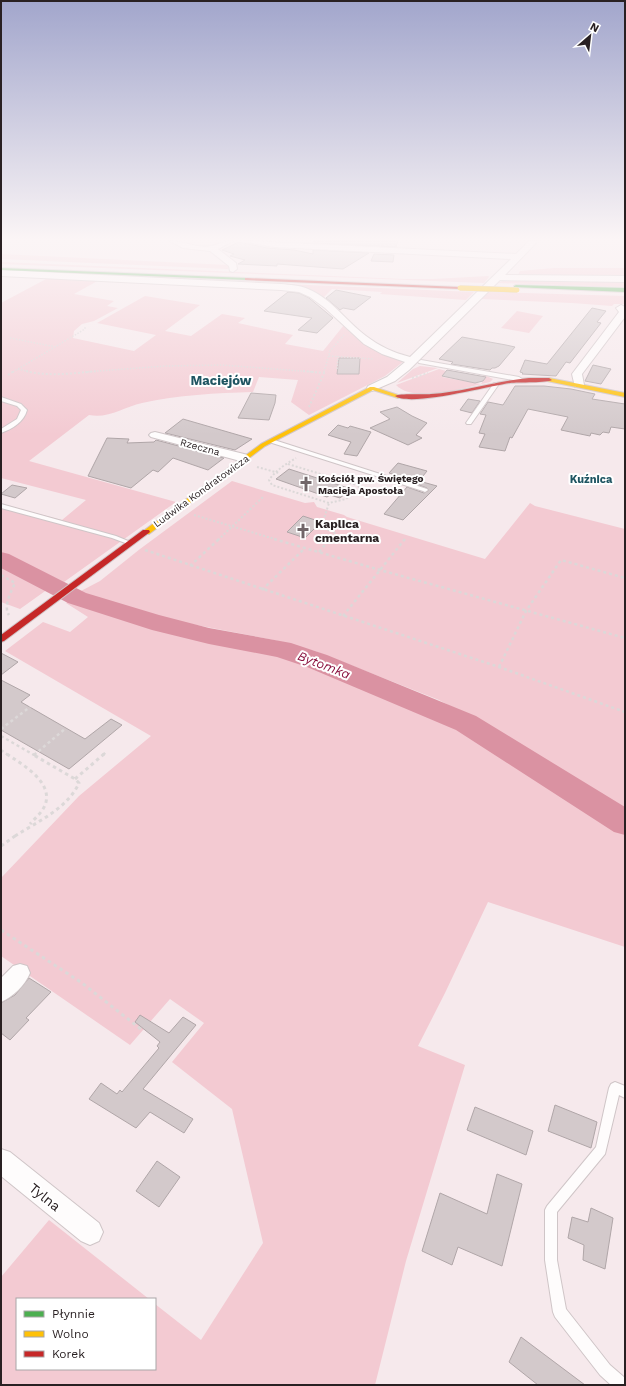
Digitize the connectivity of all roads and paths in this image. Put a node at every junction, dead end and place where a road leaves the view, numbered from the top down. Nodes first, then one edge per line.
1 (327, 306) edge
2 (469, 306) edge
3 (621, 308) dead end
4 (85, 326) dead end
5 (352, 328) junction
6 (10, 338) dead end
7 (56, 348) junction
8 (329, 356) junction
9 (338, 356) junction
10 (381, 360) dead end
11 (416, 361) junction
12 (18, 369) junction
13 (337, 369) dead end
14 (428, 373) dead end
15 (324, 374) junction
16 (8, 375) dead end
17 (578, 379) junction
18 (408, 380) dead end
19 (526, 380) junction
20 (559, 382) joint
21 (496, 384) junction
22 (372, 388) junction
23 (625, 395) edge
24 (1, 399) edge
25 (306, 414) dead end
26 (469, 423) dead end
27 (1, 431) edge
28 (155, 435) dead end
29 (271, 441) junction
30 (304, 452) junction
31 (248, 462) junction
32 (288, 464) junction
33 (278, 473) junction
34 (425, 490) dead end
35 (263, 497) dead end
36 (329, 503) junction
37 (1, 506) edge
38 (174, 510) junction
39 (231, 526) junction
40 (405, 539) dead end
41 (130, 543) junction
42 (305, 548) junction
43 (320, 552) junction
44 (190, 566) junction
45 (380, 570) junction
46 (1, 576) edge
47 (625, 578) edge
48 (262, 590) junction
49 (526, 611) junction
50 (10, 616) dead end
51 (343, 616) junction
52 (625, 638) edge
53 (1, 639) edge
54 (499, 667) junction
55 (30, 706) dead end
56 (625, 712) edge
57 (66, 728) dead end
58 (1, 729) edge
59 (1, 736) edge
60 (1, 750) edge
61 (106, 752) dead end
62 (34, 755) junction
63 (75, 779) junction
64 (15, 836) junction
65 (1, 846) edge
66 (1, 930) edge
67 (20, 974) dead end
68 (1, 992) edge
69 (142, 1030) dead end
70 (625, 1092) edge
71 (1, 1161) edge
72 (90, 1232) dead end
73 (622, 1385) edge

1 - 5 street
2 - 11 street, Ludwika Kondratowicza
3 - 17 street
4 - 7 path
5 - 8 path
5 - 11 street
6 - 7 path
7 - 12 path
8 - 9 path
8 - 15 path
9 - 10 path
9 - 13 path
11 - 19 lane
11 - 22 street, Ludwika Kondratowicza
12 - 15 path
12 - 16 path
14 - 18 path
15 - 25 path
17 - 20 street
17 - 23 main road
19 - 20 main road
19 - 21 main road
21 - 22 main road
21 - 26 lane
22 - 29 main road, Ludwika Kondratowicza
24 - 27 lane
28 - 31 street, Rzeczna
29 - 30 lane
29 - 31 main road, Ludwika Kondratowicza
30 - 32 path
30 - 34 lane
31 - 33 path
31 - 38 main road, Ludwika Kondratowicza
32 - 33 path
32 - 36 path
33 - 36 path
35 - 39 path
36 - 43 path
37 - 41 lane
38 - 39 path
38 - 41 main road, Ludwika Kondratowicza
39 - 42 path
39 - 44 path
40 - 45 path
41 - 44 path
41 - 53 main road, Ludwika Kondratowicza
42 - 43 path
42 - 48 path
43 - 45 path
44 - 48 path
45 - 49 path
45 - 51 path
46 - 50 path
47 - 49 path
48 - 51 path
49 - 52 path
49 - 54 path
51 - 54 path
54 - 56 path
55 - 58 path
57 - 62 path
59 - 62 path
60 - 64 path
61 - 63 path
62 - 63 path
63 - 64 path
64 - 65 path
66 - 69 path
67 - 68 street
70 - 73 lane
71 - 72 street, Tylna

